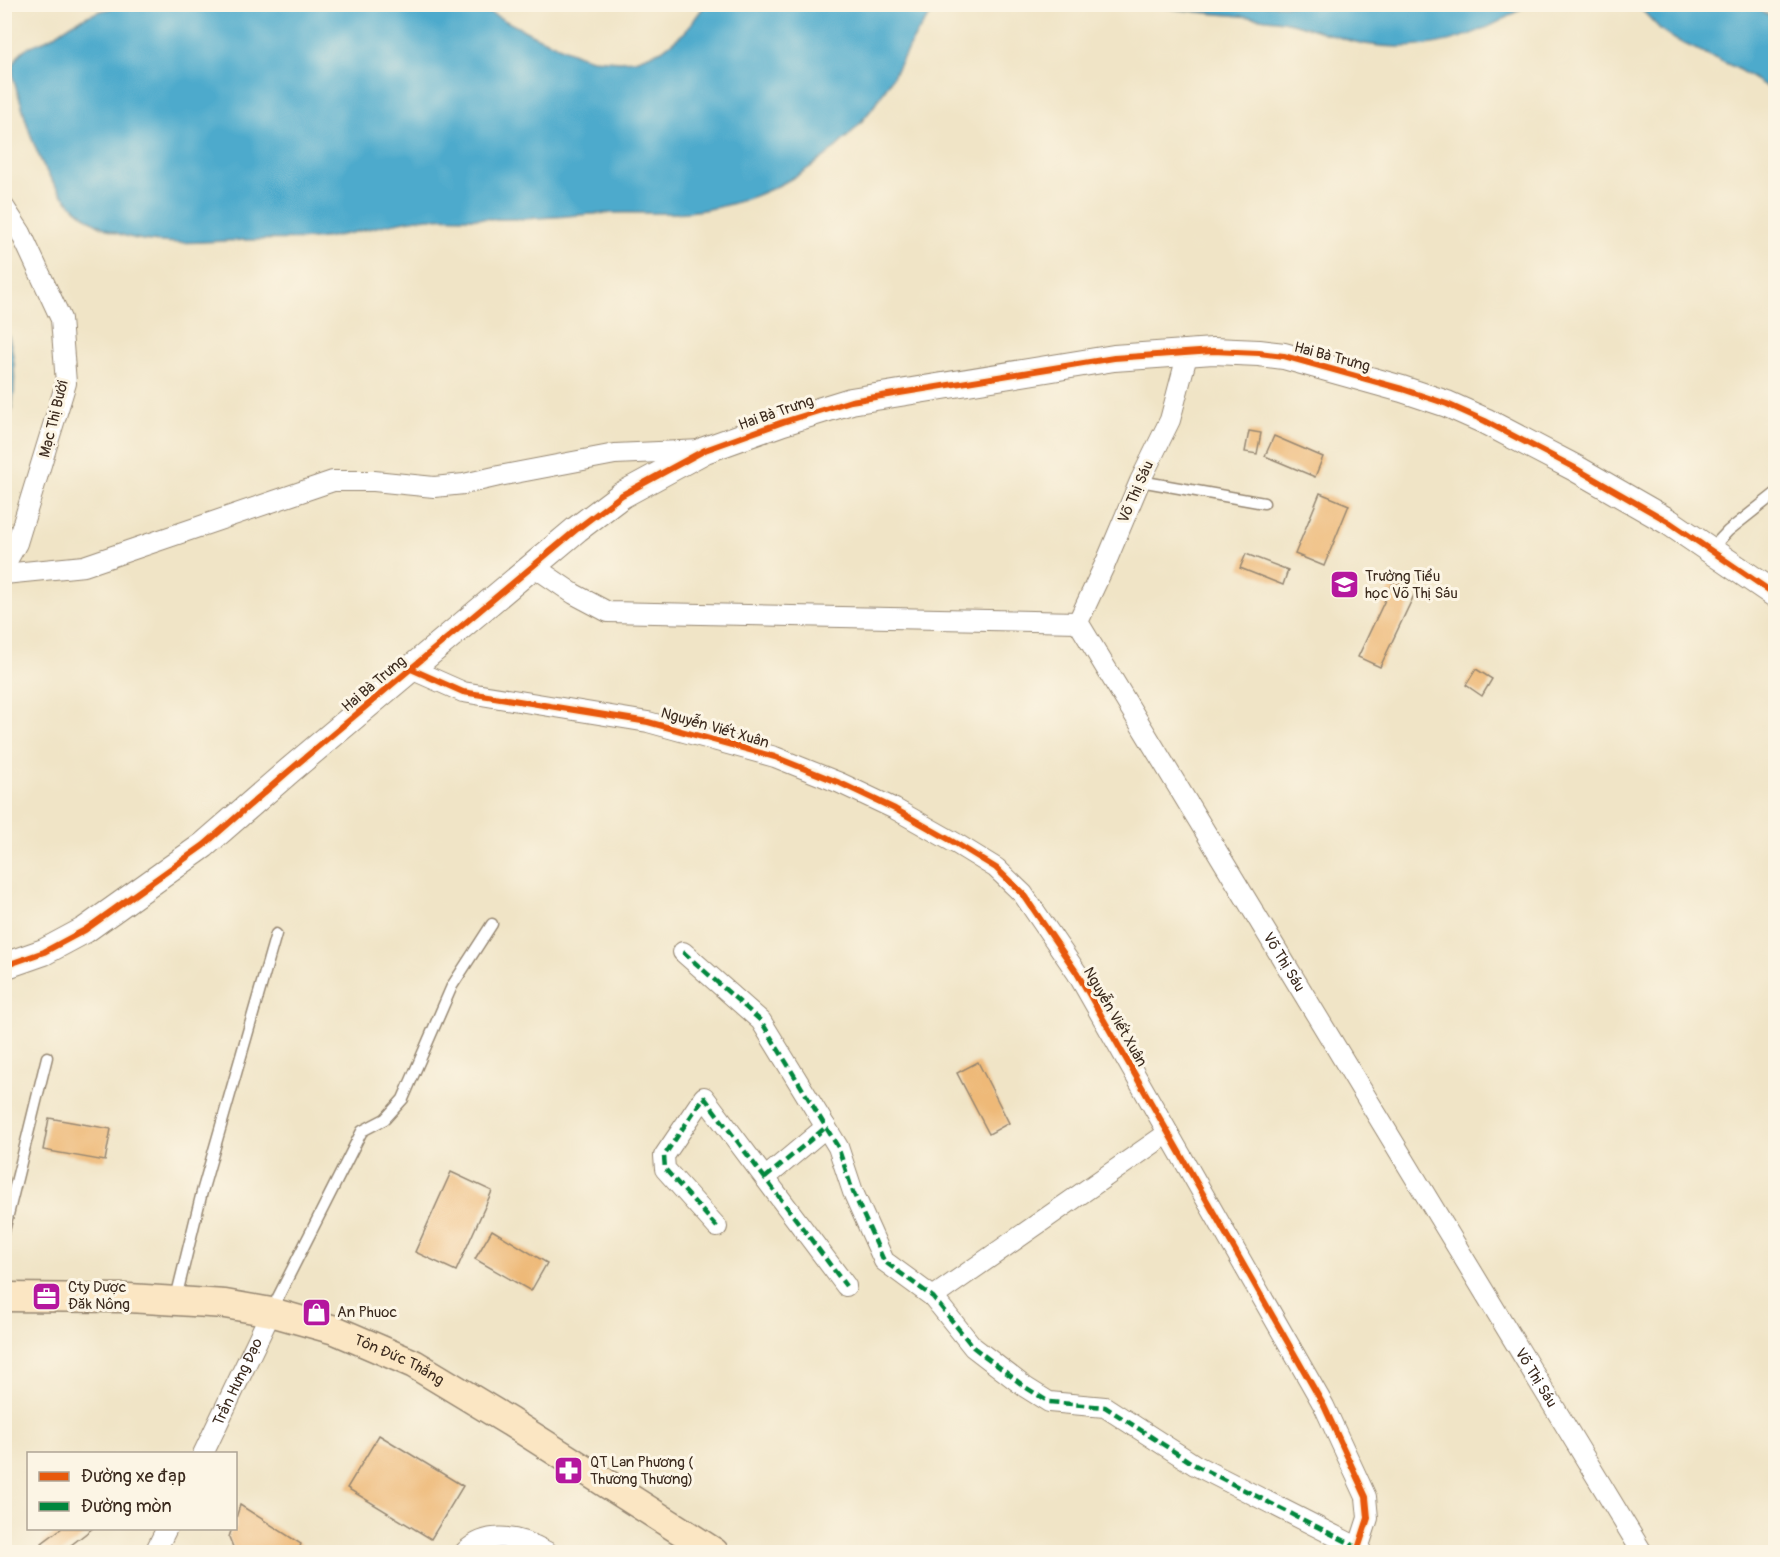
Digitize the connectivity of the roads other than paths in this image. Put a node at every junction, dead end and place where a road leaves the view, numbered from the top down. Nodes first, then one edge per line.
1 (4, 207) edge
2 (1188, 352) junction
3 (705, 450) junction
4 (1140, 481) junction
5 (1776, 493) edge
6 (1264, 502) dead end
7 (1710, 551) junction
8 (4, 566) edge
9 (533, 566) junction
10 (4, 574) edge
11 (1776, 595) edge
12 (1078, 622) junction
13 (411, 669) junction
14 (492, 924) dead end
15 (276, 934) dead end
16 (683, 952) dead end
17 (4, 966) edge
18 (47, 1057) dead end
19 (826, 1127) junction
20 (1168, 1133) junction
21 (765, 1178) junction
22 (717, 1227) dead end
23 (4, 1231) edge
24 (846, 1286) dead end
25 (933, 1297) junction
26 (4, 1298) edge
27 (175, 1300) junction
28 (271, 1312) junction
29 (204, 1452) edge
30 (166, 1530) edge
31 (1358, 1550) edge
32 (155, 1552) edge
33 (465, 1552) edge
34 (547, 1552) edge
35 (714, 1552) edge
36 (1642, 1552) edge

1 - 8 street, Mạc Thị Bưởi
2 - 3 street, Hai Bà Trưng
2 - 4 street, Võ Thị Sáu
2 - 7 street, Hai Bà Trưng
3 - 9 street, Hai Bà Trưng
3 - 10 street
4 - 6 lane
4 - 12 street, Võ Thị Sáu
5 - 7 lane
7 - 11 street, Hai Bà Trưng
9 - 12 street
9 - 13 street, Hai Bà Trưng
12 - 36 street, Võ Thị Sáu
13 - 17 street, Hai Bà Trưng
13 - 20 street, Nguyễn Viết Xuân
14 - 28 lane
15 - 27 lane
16 - 19 street
18 - 23 lane
19 - 21 street
19 - 25 street
20 - 25 street
20 - 31 street, Nguyễn Viết Xuân
21 - 22 street
21 - 24 street
25 - 31 street
26 - 27 main road, Tôn Đức Thắng
27 - 28 main road, Tôn Đức Thắng
28 - 29 street, Trần Hưng Đạo
28 - 35 main road, Tôn Đức Thắng
30 - 32 street
33 - 34 street

